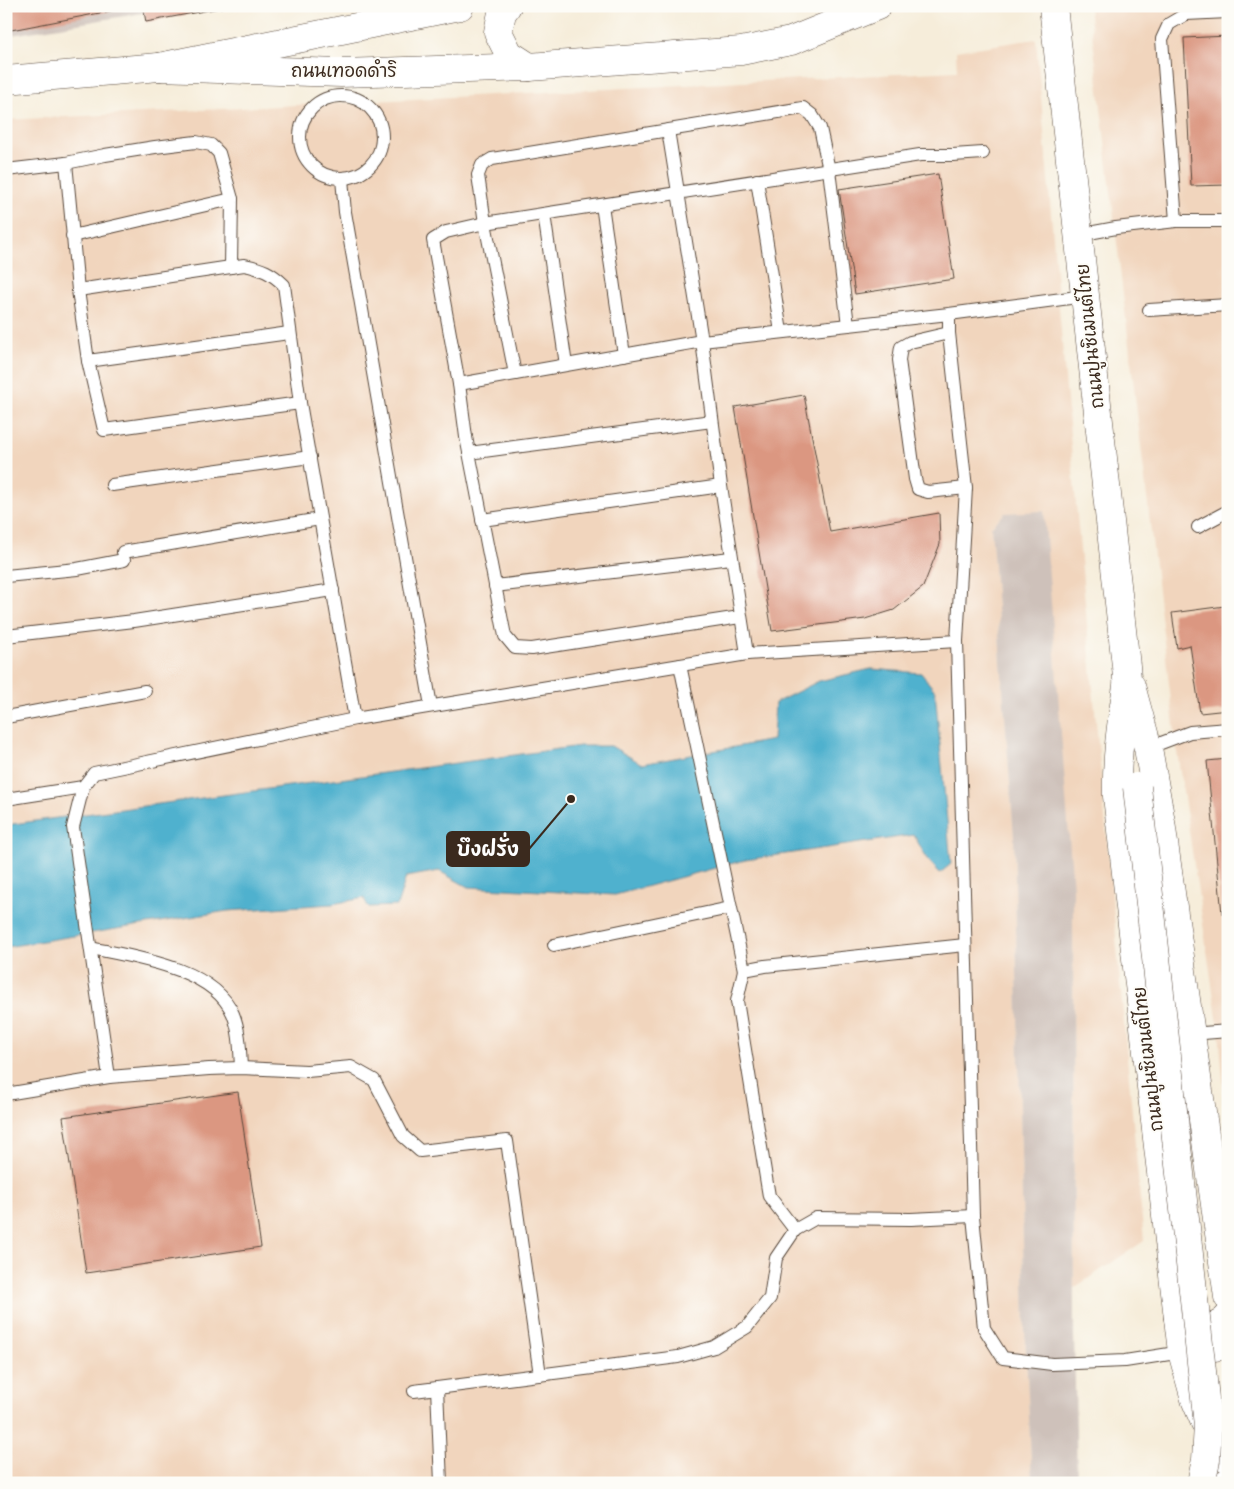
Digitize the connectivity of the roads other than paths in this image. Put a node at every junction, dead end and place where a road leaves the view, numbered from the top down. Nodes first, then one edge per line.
1 (460, 6) edge
2 (507, 6) edge
3 (877, 6) edge
4 (1038, 6) edge
5 (1053, 6) edge
6 (1228, 12) edge
7 (1056, 40) junction
8 (159, 67) junction
9 (529, 67) junction
10 (6, 80) edge
11 (341, 85) junction
12 (668, 130) junction
13 (983, 153) dead end
14 (66, 163) junction
15 (6, 170) edge
16 (829, 170) junction
17 (342, 179) junction
18 (757, 180) junction
19 (678, 193) junction
20 (232, 199) junction
21 (602, 204) junction
22 (544, 214) junction
23 (1176, 221) junction
24 (1228, 221) edge
25 (485, 223) junction
26 (1078, 235) junction
27 (72, 236) junction
28 (231, 267) junction
29 (78, 290) junction
30 (1085, 296) junction
31 (1228, 305) edge
32 (1148, 310) dead end
33 (949, 314) junction
34 (848, 325) junction
35 (289, 332) junction
36 (781, 332) junction
37 (949, 332) junction
38 (702, 341) junction
39 (624, 355) junction
40 (88, 361) junction
41 (566, 365) junction
42 (515, 374) junction
43 (459, 384) junction
44 (300, 403) junction
45 (712, 421) junction
46 (469, 454) junction
47 (310, 457) junction
48 (112, 485) dead end
49 (721, 486) junction
50 (966, 488) junction
51 (1228, 511) edge
52 (320, 518) junction
53 (482, 520) junction
54 (1198, 527) dead end
55 (731, 558) junction
56 (6, 576) edge
57 (495, 586) junction
58 (334, 590) junction
59 (740, 617) junction
60 (6, 636) edge
61 (957, 642) junction
62 (747, 654) junction
63 (680, 665) junction
64 (1126, 676) junction
65 (145, 691) dead end
66 (430, 706) junction
67 (6, 717) edge
68 (355, 719) junction
69 (1228, 728) edge
70 (1148, 748) junction
71 (83, 787) junction
72 (6, 799) edge
73 (730, 908) junction
74 (554, 945) dead end
75 (966, 945) junction
76 (90, 948) junction
77 (744, 970) junction
78 (1228, 1031) edge
79 (1191, 1034) junction
80 (241, 1068) junction
81 (109, 1077) junction
82 (6, 1094) edge
83 (973, 1216) junction
84 (794, 1230) junction
85 (1228, 1297) edge
86 (1228, 1316) edge
87 (1178, 1318) junction
88 (1228, 1346) edge
89 (1182, 1352) junction
90 (540, 1375) junction
91 (437, 1388) junction
92 (414, 1391) dead end
93 (1222, 1455) edge
94 (441, 1483) edge
95 (1201, 1483) edge

1 - 8 street, ถนนเทอดดำริ
2 - 9 street
3 - 9 street, ถนนเทอดดำริ
4 - 7 street
5 - 7 street, ถนนปูนซิเมนต์ไทย
6 - 23 lane
7 - 26 street, ถนนปูนซิเมนต์ไทย
8 - 10 street, ถนนเทอดดำริ
8 - 11 street, ถนนเทอดดำริ
9 - 11 street, ถนนเทอดดำริ
11 - 17 lane
11 - 17 lane
12 - 16 lane
12 - 19 lane
12 - 25 lane
13 - 16 lane
14 - 15 lane
14 - 20 lane
14 - 27 lane
16 - 18 lane
16 - 34 lane
17 - 66 lane
18 - 19 lane
18 - 36 lane
19 - 21 lane
19 - 38 lane
20 - 27 lane
20 - 28 lane
21 - 22 lane
21 - 39 lane
22 - 25 lane
22 - 41 lane
23 - 24 lane
23 - 26 lane
25 - 42 lane
25 - 43 lane
26 - 30 street, ถนนปูนซิเมนต์ไทย
27 - 29 lane
28 - 29 lane
28 - 35 lane
29 - 40 lane
30 - 33 lane
30 - 64 street, ถนนปูนซิเมนต์ไทย
31 - 32 lane
33 - 34 lane
33 - 37 lane
34 - 36 lane
35 - 40 lane
35 - 44 lane
36 - 38 lane
37 - 50 lane
37 - 50 lane
38 - 39 lane
38 - 45 lane
39 - 41 lane
40 - 44 lane
41 - 42 lane
42 - 43 lane
43 - 46 lane
44 - 47 lane
45 - 46 lane
45 - 49 lane
46 - 53 lane
47 - 48 lane
47 - 52 lane
49 - 53 lane
49 - 55 lane
50 - 61 lane
51 - 54 lane
52 - 56 lane
52 - 58 lane
53 - 57 lane
55 - 57 lane
55 - 59 lane
57 - 59 lane
58 - 60 lane
58 - 68 lane
59 - 62 lane
61 - 62 lane
61 - 75 lane
62 - 63 lane
63 - 66 lane
63 - 73 lane
64 - 70 street, ถนนปูนซิเมนต์ไทย
64 - 87 street, ถนนปูนซิเมนต์ไทย
64 - 95 street, ถนนปูนซิเมนต์ไทย, bridge
65 - 67 lane
66 - 68 lane
68 - 71 lane
69 - 70 lane
70 - 79 street, ถนนปูนซิเมนต์ไทย
71 - 72 lane
71 - 76 lane
73 - 74 lane
73 - 77 lane
75 - 77 lane
75 - 83 lane
76 - 80 lane
76 - 81 lane
77 - 84 lane
78 - 79 lane
79 - 85 street, ถนนปูนซิเมนต์ไทย
80 - 81 lane
80 - 90 lane
81 - 82 lane
83 - 84 lane
83 - 89 lane
84 - 90 lane
86 - 87 street
87 - 89 street, ถนนปูนซิเมนต์ไทย
88 - 89 street
89 - 93 street, ถนนปูนซิเมนต์ไทย
90 - 91 lane
91 - 92 lane
91 - 94 lane

